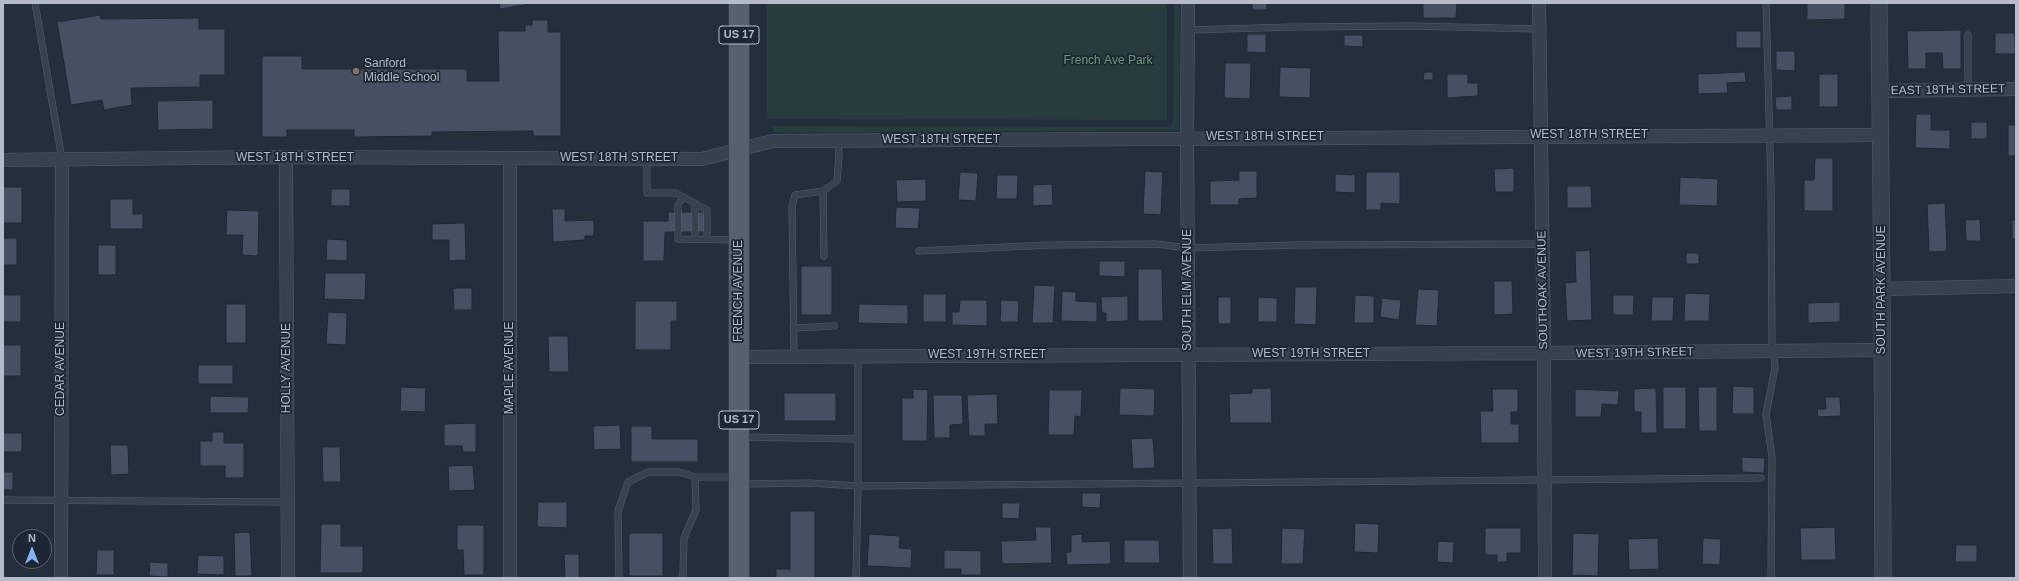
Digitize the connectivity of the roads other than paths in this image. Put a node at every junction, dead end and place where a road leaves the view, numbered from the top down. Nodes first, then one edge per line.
1 (35, 3) edge
2 (739, 3) edge
3 (1188, 3) edge
4 (1539, 3) edge
5 (1766, 3) edge
6 (1879, 3) edge
7 (1540, 29) junction
8 (1188, 30) junction
9 (1968, 35) dead end
10 (2016, 89) edge
11 (1968, 90) junction
12 (1881, 91) junction
13 (1881, 134) junction
14 (1770, 135) junction
15 (1541, 136) junction
16 (1187, 138) junction
17 (838, 141) junction
18 (739, 149) junction
19 (286, 157) junction
20 (510, 158) junction
21 (62, 159) junction
22 (647, 159) junction
23 (3, 160) edge
24 (823, 191) junction
25 (683, 197) junction
26 (695, 204) junction
27 (695, 239) junction
28 (707, 239) junction
29 (739, 240) junction
30 (1542, 244) junction
31 (1188, 248) junction
32 (919, 251) dead end
33 (824, 256) dead end
34 (2016, 286) edge
35 (1882, 289) junction
36 (834, 326) dead end
37 (793, 328) junction
38 (1882, 350) junction
39 (1773, 351) junction
40 (1544, 354) junction
41 (1189, 355) junction
42 (794, 356) junction
43 (858, 356) junction
44 (739, 357) junction
45 (739, 437) junction
46 (858, 439) junction
47 (695, 477) junction
48 (1761, 478) dead end
49 (739, 480) junction
50 (1544, 480) junction
51 (1189, 483) junction
52 (858, 486) junction
53 (3, 500) edge
54 (61, 500) junction
55 (287, 502) junction
56 (61, 578) edge
57 (288, 578) edge
58 (510, 578) edge
59 (619, 578) edge
60 (682, 578) edge
61 (739, 578) edge
62 (856, 578) edge
63 (1190, 578) edge
64 (1545, 578) edge
65 (1771, 578) edge
66 (1883, 578) edge

1 - 21 lane
2 - 18 main road, FRENCH AVENUE / US 17
3 - 8 street, SOUTH ELM AVENUE
4 - 7 street, SOUTHOAK AVENUE
5 - 14 lane
6 - 12 street, SOUTH PARK AVENUE
7 - 8 lane
7 - 15 street, SOUTHOAK AVENUE
8 - 16 street, SOUTH ELM AVENUE
9 - 11 lane
10 - 11 street, EAST 18TH STREET
11 - 12 street, EAST 18TH STREET
12 - 13 street, SOUTH PARK AVENUE
13 - 14 street, WEST 18TH STREET
13 - 35 street, SOUTH PARK AVENUE
14 - 15 street, WEST 18TH STREET
14 - 39 lane
15 - 16 street, WEST 18TH STREET
15 - 30 street, SOUTHOAK AVENUE
16 - 17 street, WEST 18TH STREET
16 - 31 street, SOUTH ELM AVENUE
17 - 18 street, WEST 18TH STREET
17 - 24 lane
18 - 22 street, WEST 18TH STREET
18 - 29 main road, FRENCH AVENUE / US 17
19 - 20 street, WEST 18TH STREET
19 - 21 street, WEST 18TH STREET
19 - 55 street, HOLLY AVENUE
20 - 22 street, WEST 18TH STREET
20 - 58 street, MAPLE AVENUE
21 - 23 street, WEST 18TH STREET
21 - 54 street, CEDAR AVENUE
22 - 25 lane
24 - 33 lane
24 - 37 lane
25 - 26 lane
25 - 27 lane
26 - 27 lane
26 - 28 lane
27 - 28 lane
28 - 29 lane
29 - 44 main road, FRENCH AVENUE / US 17
30 - 31 lane
30 - 40 street, SOUTHOAK AVENUE
31 - 32 lane
31 - 41 street, SOUTH ELM AVENUE
34 - 35 street
35 - 38 street, SOUTH PARK AVENUE
36 - 37 lane
37 - 42 lane
38 - 39 street, WEST 19TH STREET
38 - 66 street, SOUTH PARK AVENUE
39 - 40 street, WEST 19TH STREET
39 - 65 lane
40 - 41 street, WEST 19TH STREET
40 - 50 street, SOUTHOAK AVENUE
41 - 43 street, WEST 19TH STREET
41 - 51 street, SOUTH ELM AVENUE
42 - 43 street, WEST 19TH STREET
42 - 44 street, WEST 19TH STREET
43 - 46 lane
44 - 45 main road, FRENCH AVENUE / US 17
45 - 46 lane
45 - 49 main road, FRENCH AVENUE / US 17
46 - 52 lane
47 - 49 lane
47 - 59 lane
47 - 60 lane
48 - 50 lane
49 - 52 lane
49 - 61 main road, FRENCH AVENUE / US 17
50 - 51 lane
50 - 64 street, SOUTHOAK AVENUE
51 - 52 lane
51 - 63 street, SOUTH ELM AVENUE
52 - 62 lane
53 - 54 lane
54 - 55 lane
54 - 56 street, CEDAR AVENUE
55 - 57 street, HOLLY AVENUE

